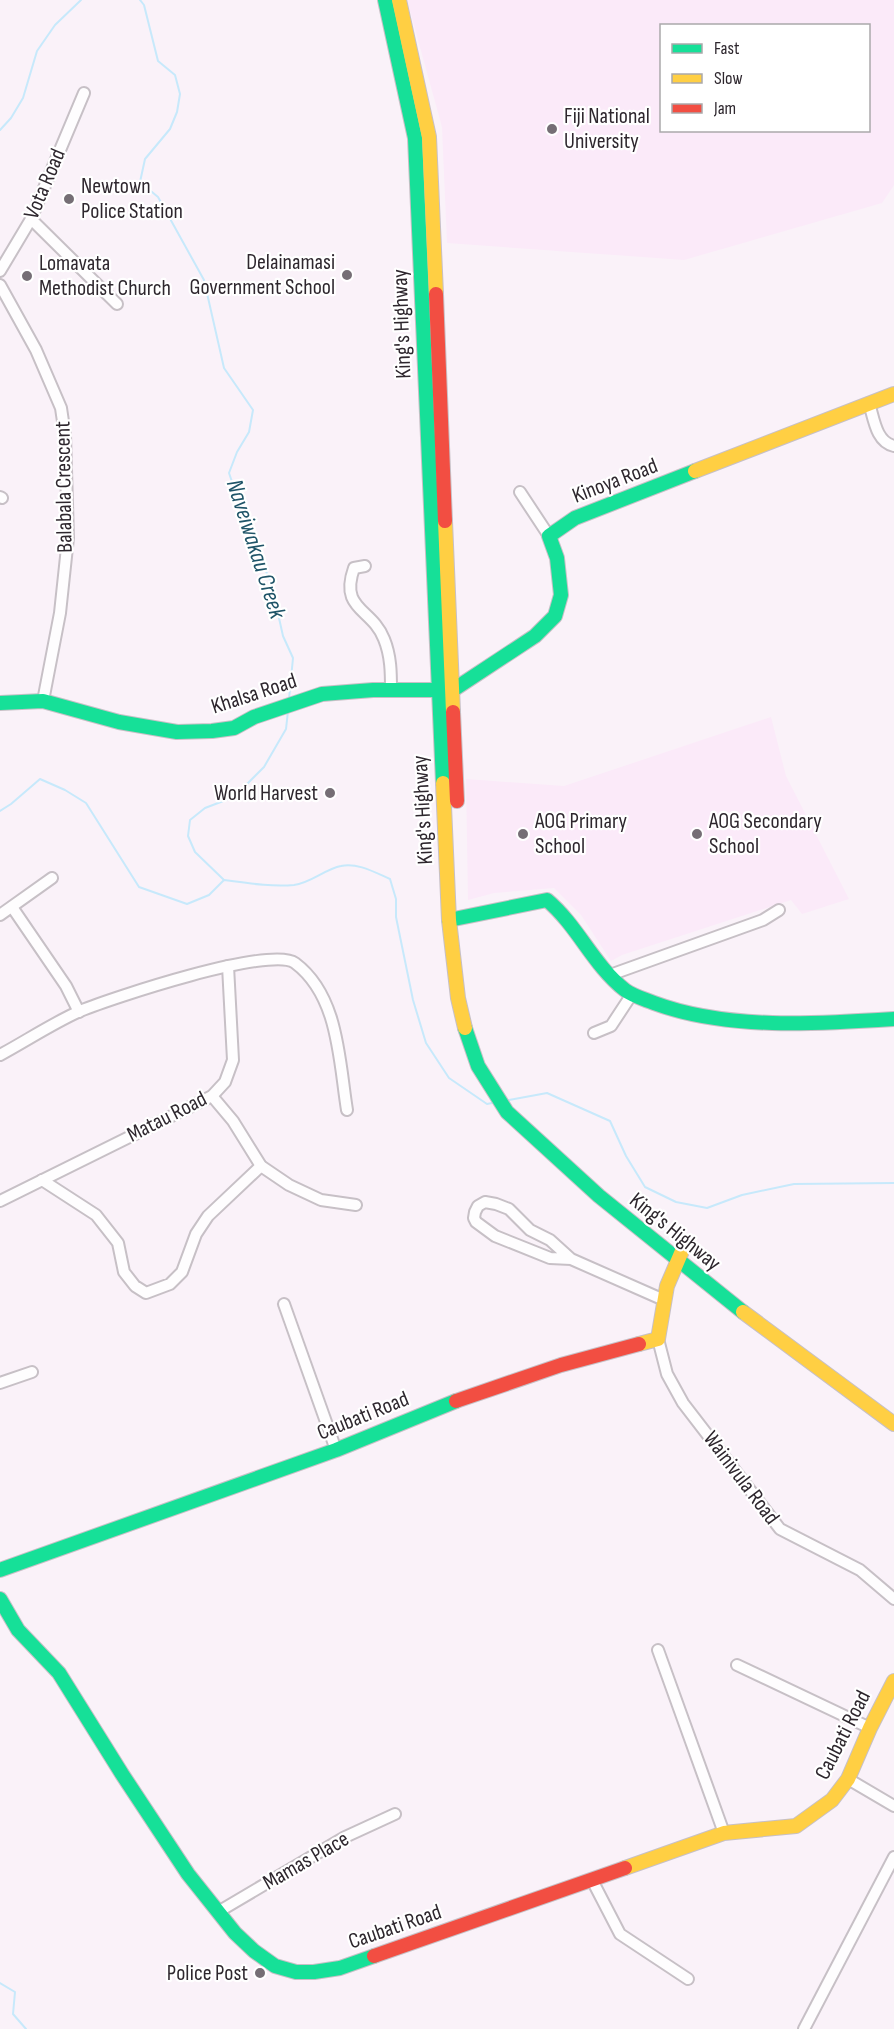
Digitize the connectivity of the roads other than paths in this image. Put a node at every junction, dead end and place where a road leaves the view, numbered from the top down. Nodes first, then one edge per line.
1 (385, 0) edge
2 (399, 0) edge
3 (84, 93) dead end
4 (31, 219) junction
5 (0, 271) edge
6 (0, 285) edge
7 (117, 304) dead end
8 (894, 394) edge
9 (869, 404) junction
10 (894, 446) edge
11 (520, 492) dead end
12 (549, 536) junction
13 (365, 566) dead end
14 (391, 690) junction
15 (438, 690) junction
16 (453, 690) junction
17 (43, 701) junction
18 (0, 703) edge
19 (52, 878) dead end
20 (12, 907) junction
21 (779, 910) dead end
22 (0, 915) edge
23 (455, 920) junction
24 (228, 966) junction
25 (610, 975) junction
26 (632, 994) junction
27 (79, 1012) junction
28 (894, 1019) edge
29 (594, 1033) dead end
30 (0, 1055) edge
31 (212, 1096) junction
32 (347, 1110) dead end
33 (261, 1166) junction
34 (42, 1180) junction
35 (0, 1201) edge
36 (356, 1205) dead end
37 (679, 1256) junction
38 (571, 1259) junction
39 (664, 1300) junction
40 (284, 1304) dead end
41 (658, 1340) junction
42 (32, 1372) dead end
43 (0, 1383) edge
44 (894, 1411) edge
45 (894, 1424) edge
46 (336, 1450) junction
47 (0, 1570) edge
48 (0, 1599) edge
49 (894, 1599) edge
50 (658, 1650) dead end
51 (737, 1665) dead end
52 (894, 1681) edge
53 (870, 1728) junction
54 (848, 1779) junction
55 (894, 1806) edge
56 (394, 1814) dead end
57 (724, 1833) junction
58 (894, 1857) edge
59 (592, 1880) junction
60 (218, 1912) junction
61 (688, 1979) dead end
62 (804, 2029) edge

1 - 15 main road, King's Highway
2 - 16 main road, King's Highway
3 - 4 street, Vota Road
4 - 5 street, Vota Road
4 - 7 street
6 - 17 street, Balabala Crescent
8 - 9 main road, Kinoya Road
9 - 10 street
9 - 12 main road, Kinoya Road
11 - 12 street
12 - 16 main road
13 - 14 street
14 - 15 main road, Khalsa Road
14 - 17 main road, Khalsa Road
15 - 16 main road, Khalsa Road
15 - 23 main road, King's Highway
16 - 23 main road, King's Highway
17 - 18 main road, Khalsa Road
19 - 20 street
20 - 22 street
20 - 27 street
21 - 25 street
23 - 25 main road
23 - 37 main road, King's Highway
24 - 27 street
24 - 31 street, Matau Road
24 - 32 street
25 - 26 main road
26 - 28 main road
26 - 29 street
27 - 30 street
31 - 33 street
31 - 34 street, Matau Road
33 - 34 street
33 - 36 street
34 - 35 street, Matau Road
37 - 39 main road
37 - 44 main road, King's Highway
37 - 45 main road, King's Highway
38 - 38 street
38 - 39 street
39 - 41 main road
40 - 46 street
41 - 46 main road, Caubati Road
41 - 49 street, Wainivula Road
42 - 43 street
46 - 47 main road, Caubati Road
48 - 60 main road, Caubati Road
50 - 57 street
51 - 53 street
52 - 53 main road, Caubati Road
53 - 54 main road, Caubati Road
54 - 55 street
54 - 57 main road, Caubati Road
56 - 60 street, Mamas Place
57 - 59 main road, Caubati Road
58 - 62 street
59 - 60 main road, Caubati Road
59 - 61 street

